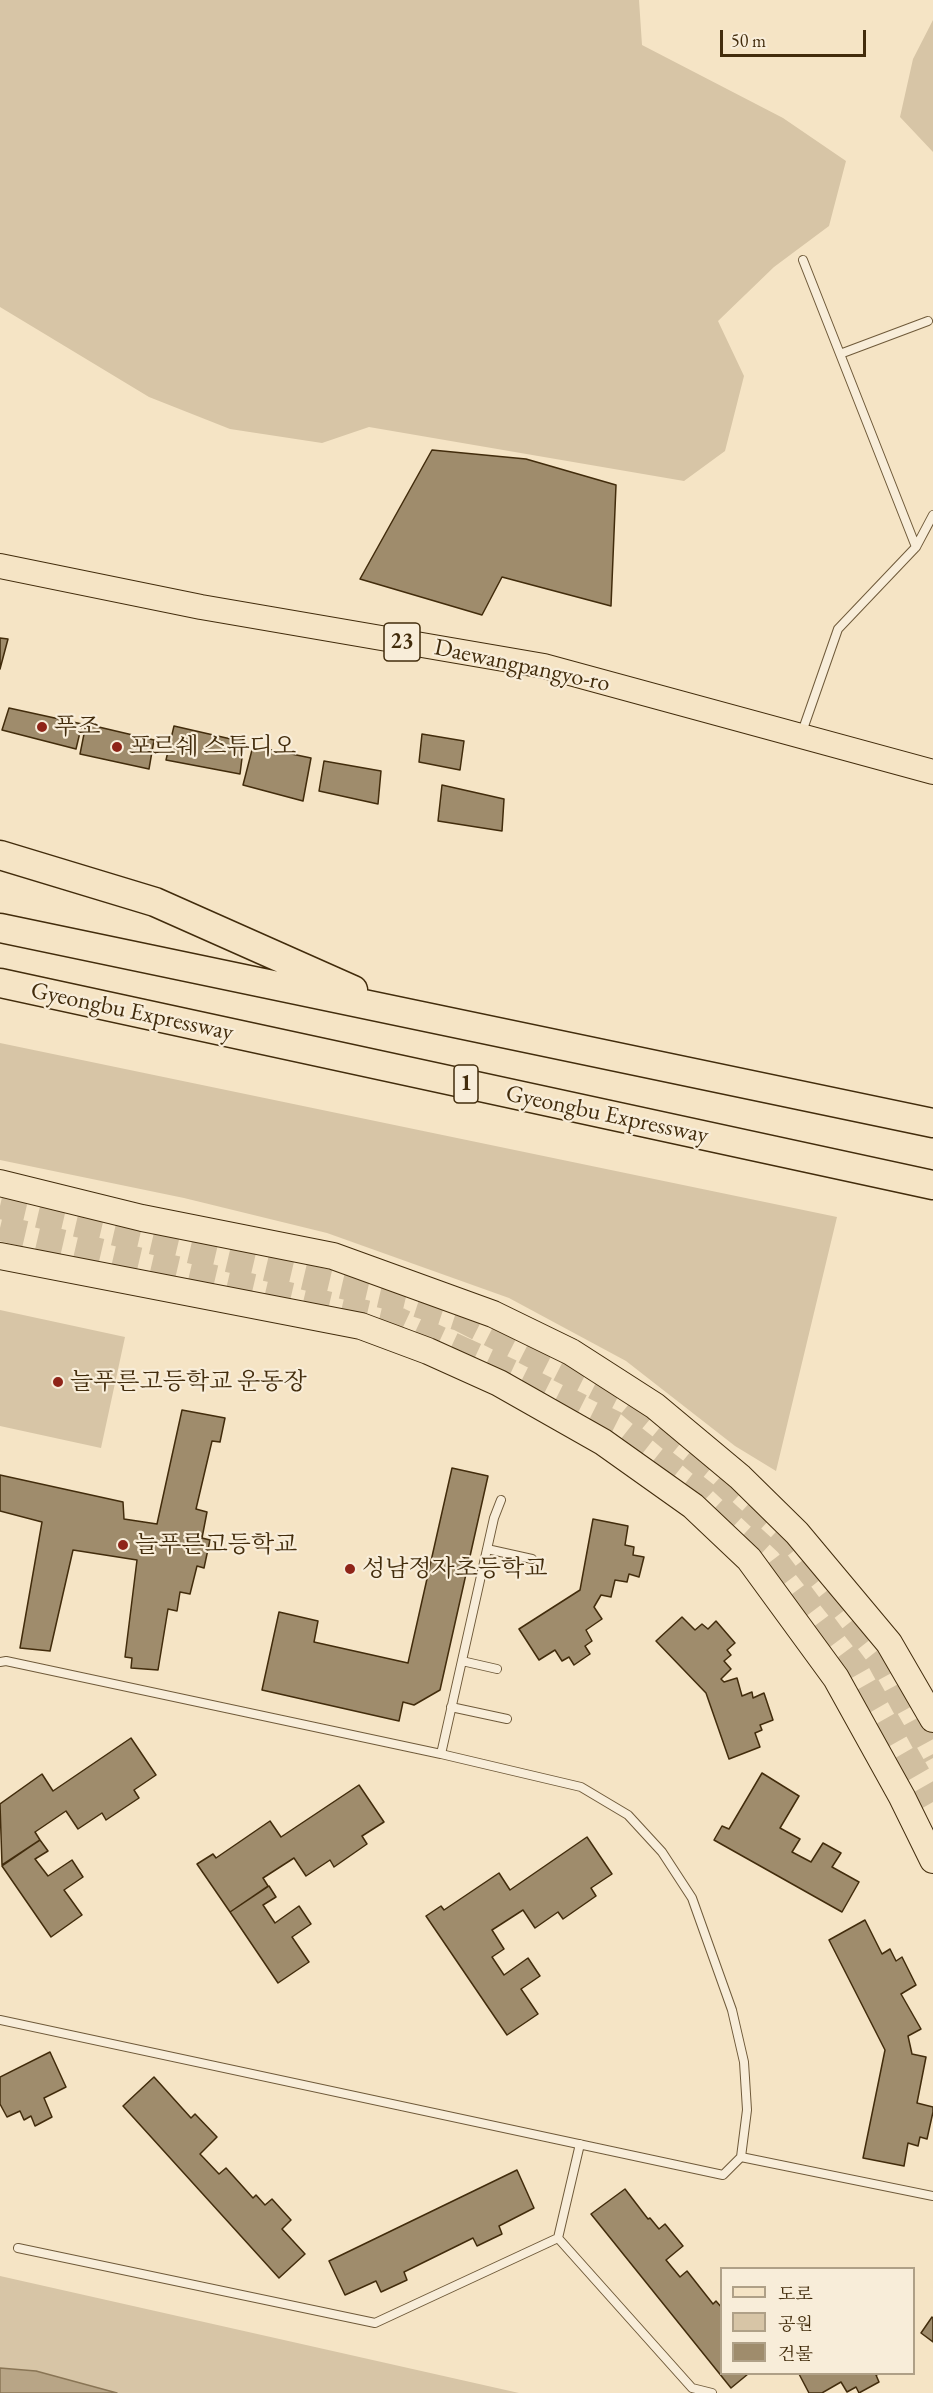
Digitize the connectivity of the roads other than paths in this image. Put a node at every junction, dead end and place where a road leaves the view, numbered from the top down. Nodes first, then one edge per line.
1 (803, 260) dead end
2 (928, 321) dead end
3 (840, 354) junction
4 (933, 515) edge
5 (916, 547) junction
6 (0, 566) edge
7 (800, 736) junction
8 (933, 772) edge
9 (0, 855) edge
10 (0, 928) edge
11 (0, 983) edge
12 (404, 1013) junction
13 (933, 1123) edge
14 (0, 1183) edge
15 (933, 1185) edge
16 (0, 1256) edge
17 (501, 1500) dead end
18 (487, 1549) junction
19 (532, 1559) dead end
20 (462, 1661) junction
21 (0, 1662) edge
22 (497, 1669) dead end
23 (451, 1707) junction
24 (507, 1719) dead end
25 (933, 1719) edge
26 (441, 1754) junction
27 (933, 1860) edge
28 (0, 2020) edge
29 (580, 2144) junction
30 (741, 2157) junction
31 (933, 2196) edge
32 (558, 2238) junction
33 (18, 2248) dead end
34 (712, 2393) edge

1 - 3 lane
2 - 3 lane
3 - 5 lane
4 - 5 lane
5 - 7 lane
6 - 7 main road, Daewangpangyo-ro / 23
7 - 8 main road, Daewangpangyo-ro / 23
9 - 12 highway
10 - 12 highway
11 - 15 highway, Gyeongbu Expressway / 1
12 - 13 highway
14 - 25 highway
16 - 27 highway
17 - 18 lane
18 - 19 lane
18 - 20 lane
20 - 22 lane
20 - 23 lane
21 - 26 lane
23 - 24 lane
23 - 26 lane
26 - 30 lane
28 - 29 lane
29 - 30 lane
29 - 32 lane
30 - 31 lane
32 - 33 lane
32 - 34 lane

